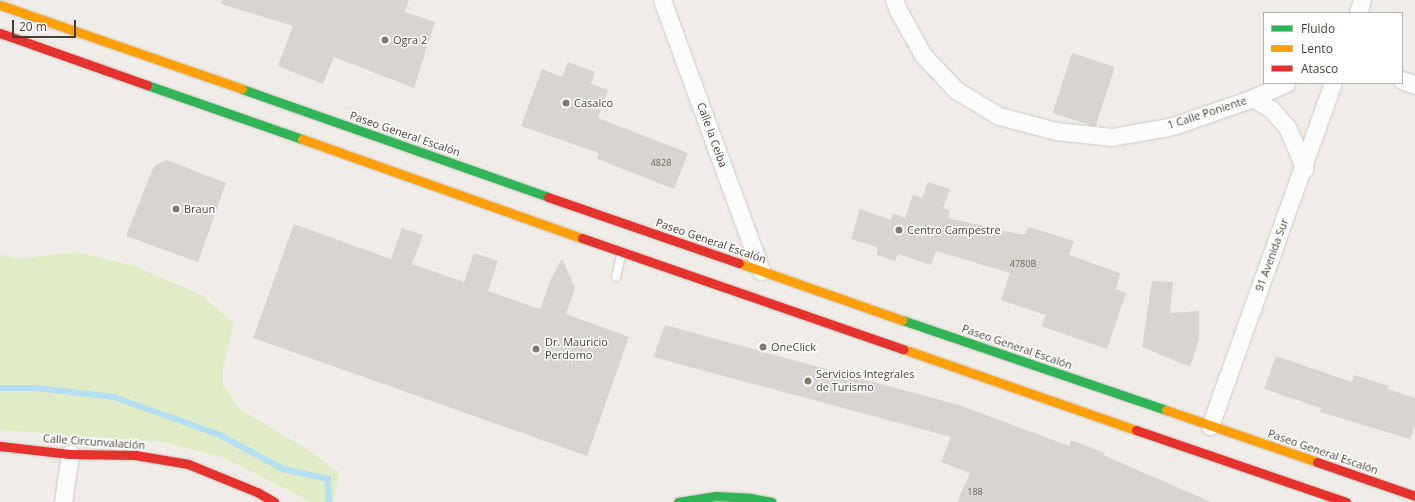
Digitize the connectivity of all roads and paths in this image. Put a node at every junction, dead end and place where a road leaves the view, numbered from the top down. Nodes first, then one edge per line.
1 (662, 0) edge
2 (894, 0) edge
3 (1362, 0) edge
4 (0, 5) edge
5 (1358, 12) edge
6 (0, 33) edge
7 (1403, 80) edge
8 (1284, 84) edge
9 (1333, 84) edge
10 (1415, 85) edge
11 (1253, 98) junction
12 (1304, 169) junction
13 (622, 251) junction
14 (761, 271) junction
15 (616, 276) dead end
16 (1210, 426) junction
17 (0, 446) edge
18 (70, 454) junction
19 (1415, 496) edge
20 (749, 500) edge
21 (63, 502) edge
22 (274, 502) edge
23 (678, 502) edge
24 (772, 502) edge
25 (1346, 502) edge

1 - 14 street, Calle la Ceiba
2 - 11 street, 1 Calle Poniente
3 - 5 street
4 - 14 main road, Paseo General Escalón
6 - 13 main road
7 - 10 street
8 - 11 street, 1 Calle Poniente
9 - 12 street, 91 Avenida Sur
11 - 12 street
12 - 16 street, 91 Avenida Sur
13 - 15 lane
13 - 25 main road
14 - 16 main road, Paseo General Escalón
16 - 19 main road, Paseo General Escalón
17 - 18 main road, Calle Circunvalación
18 - 21 street
18 - 22 main road, Calle Circunvalación
20 - 23 main road
20 - 24 main road

